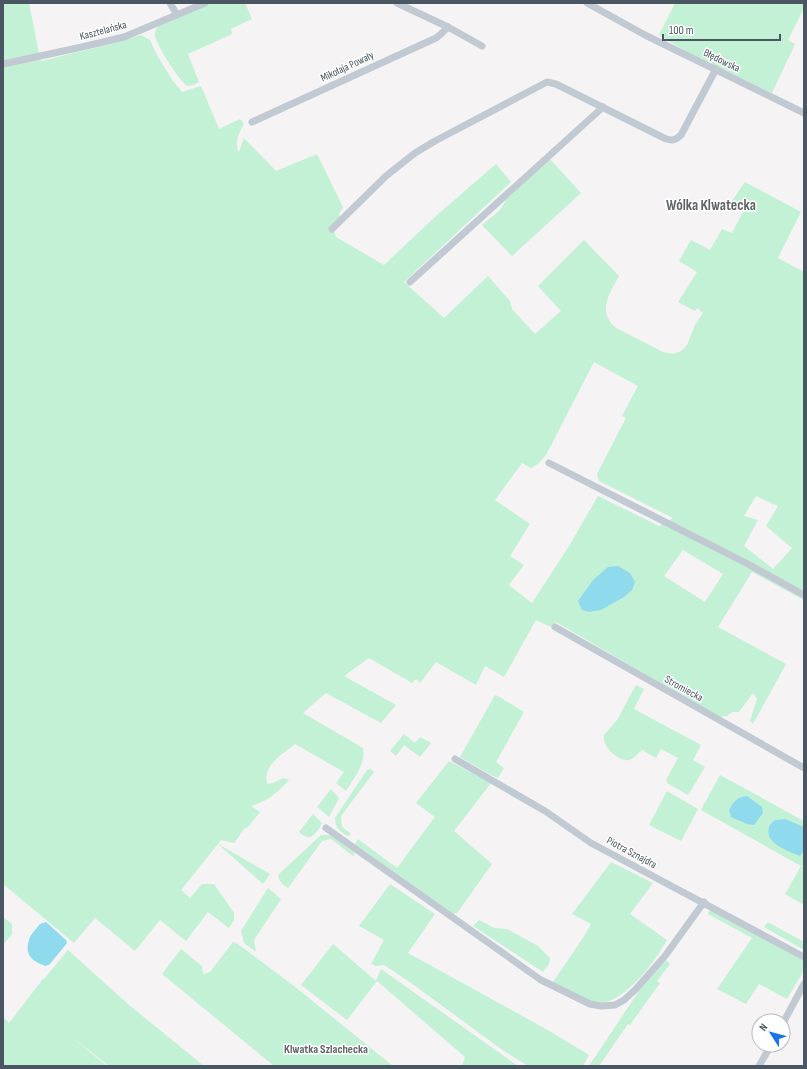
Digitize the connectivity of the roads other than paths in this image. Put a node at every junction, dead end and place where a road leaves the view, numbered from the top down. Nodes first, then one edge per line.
1 (170, 3) edge
2 (205, 3) edge
3 (397, 3) edge
4 (587, 3) edge
5 (177, 15) junction
6 (448, 27) junction
7 (482, 46) dead end
8 (3, 64) edge
9 (716, 69) junction
10 (602, 107) junction
11 (804, 113) edge
12 (252, 122) dead end
13 (332, 228) dead end
14 (410, 282) dead end
15 (549, 464) dead end
16 (804, 595) edge
17 (555, 627) dead end
18 (455, 759) dead end
19 (804, 768) edge
20 (326, 828) dead end
21 (704, 902) junction
22 (804, 957) edge
23 (804, 984) edge
24 (788, 1013) edge
25 (766, 1053) edge
26 (759, 1066) edge

1 - 5 street
2 - 5 street, Kasztelańska
3 - 6 street
4 - 9 street, Błędowska
5 - 8 street, Kasztelańska
6 - 7 street
6 - 12 street, Mikołaja Powały
9 - 10 street
9 - 11 street, Błędowska
10 - 13 street
10 - 14 street
15 - 16 street
17 - 19 street, Stromiecka
18 - 21 street, Piotra Sznajdra
20 - 21 street
21 - 22 street, Piotra Sznajdra
23 - 24 street
25 - 26 street

